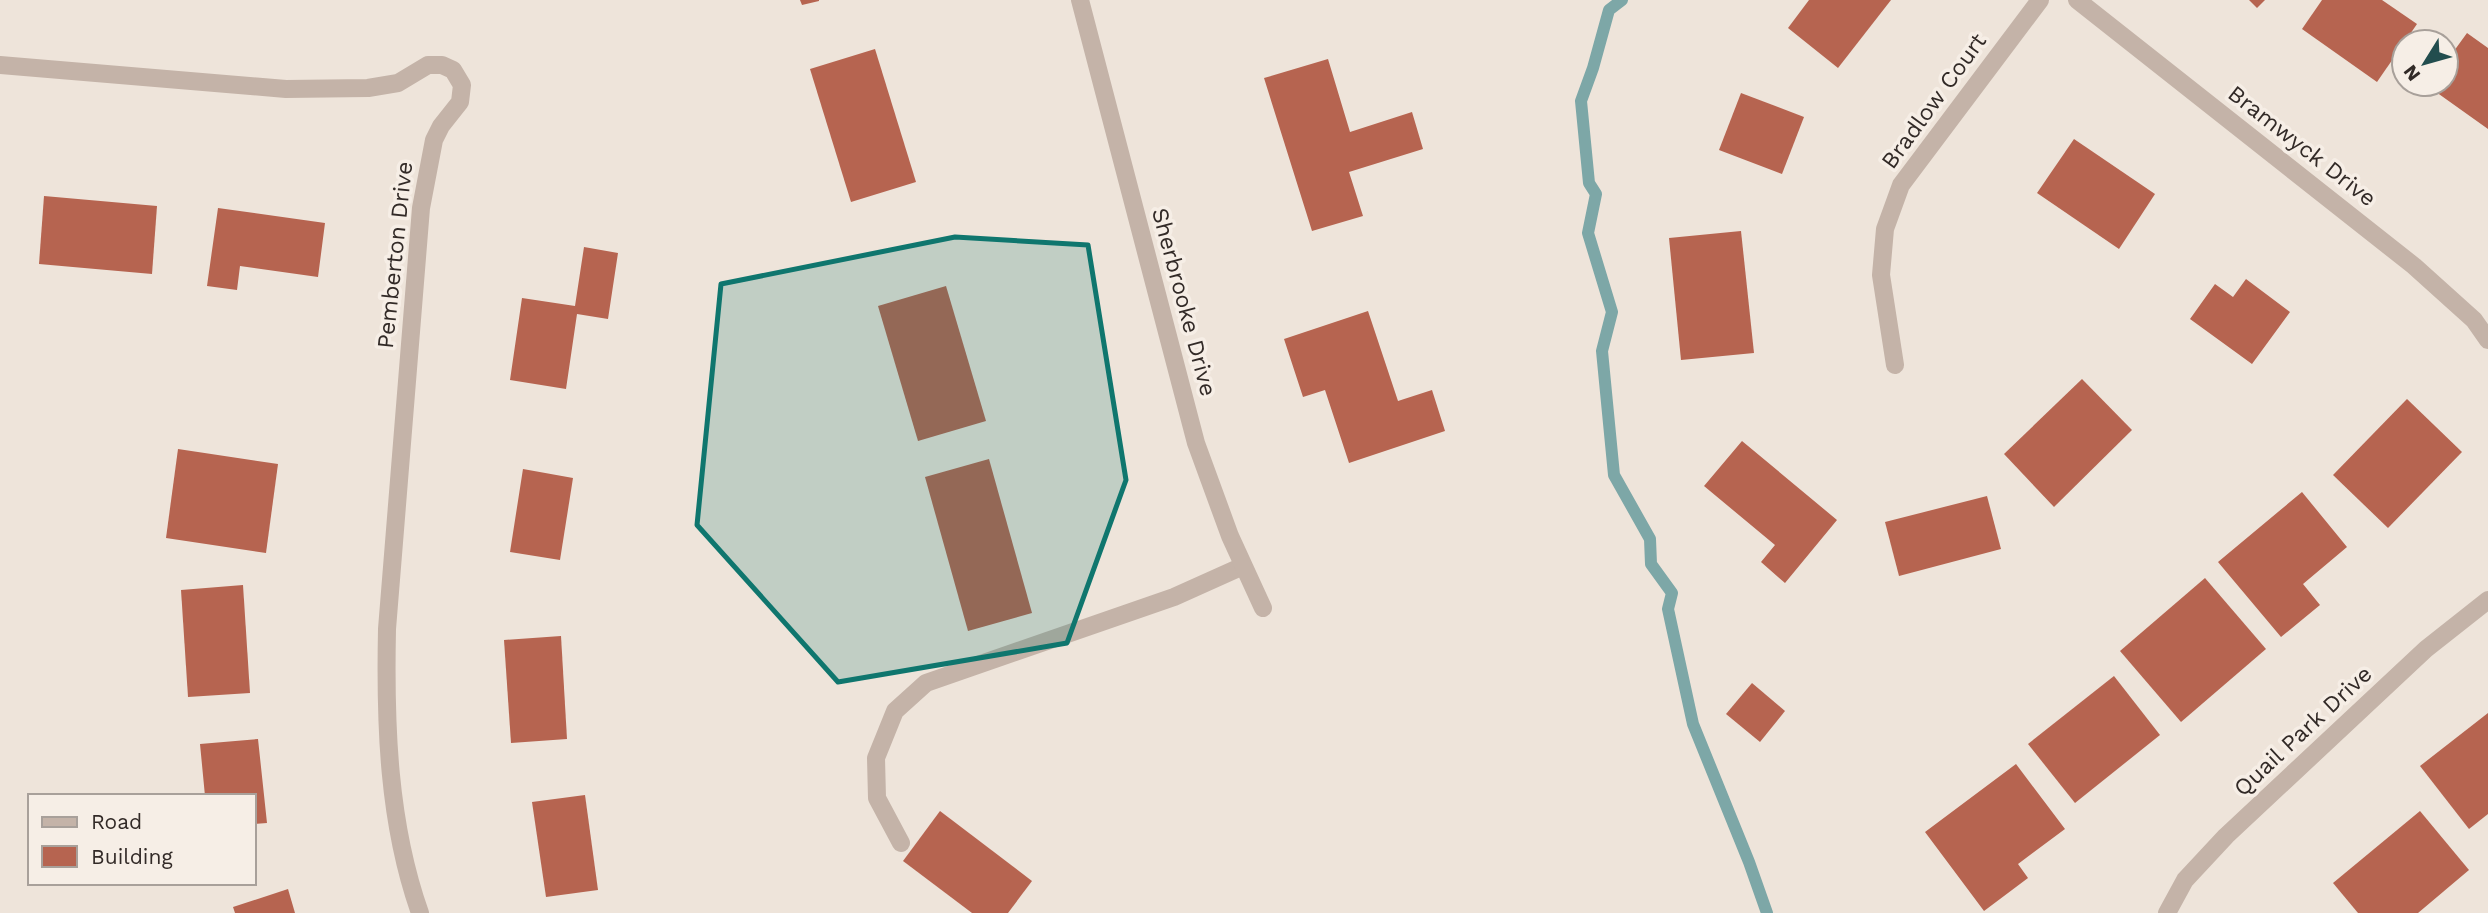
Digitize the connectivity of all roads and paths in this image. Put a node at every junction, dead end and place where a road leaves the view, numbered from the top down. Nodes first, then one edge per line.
1 (1080, 0) edge
2 (2040, 0) edge
3 (2077, 0) edge
4 (0, 65) edge
5 (2488, 340) edge
6 (1895, 365) dead end
7 (1243, 566) junction
8 (2488, 600) edge
9 (1263, 608) dead end
10 (901, 843) dead end
11 (420, 913) edge
12 (2167, 913) edge

1 - 7 street, Sherbrooke Drive
2 - 6 street, Bradlow Court
3 - 5 street, Bramwyck Drive
4 - 11 street, Pemberton Drive
7 - 9 street, Sherbrooke Drive
7 - 10 street
8 - 12 street, Quail Park Drive

